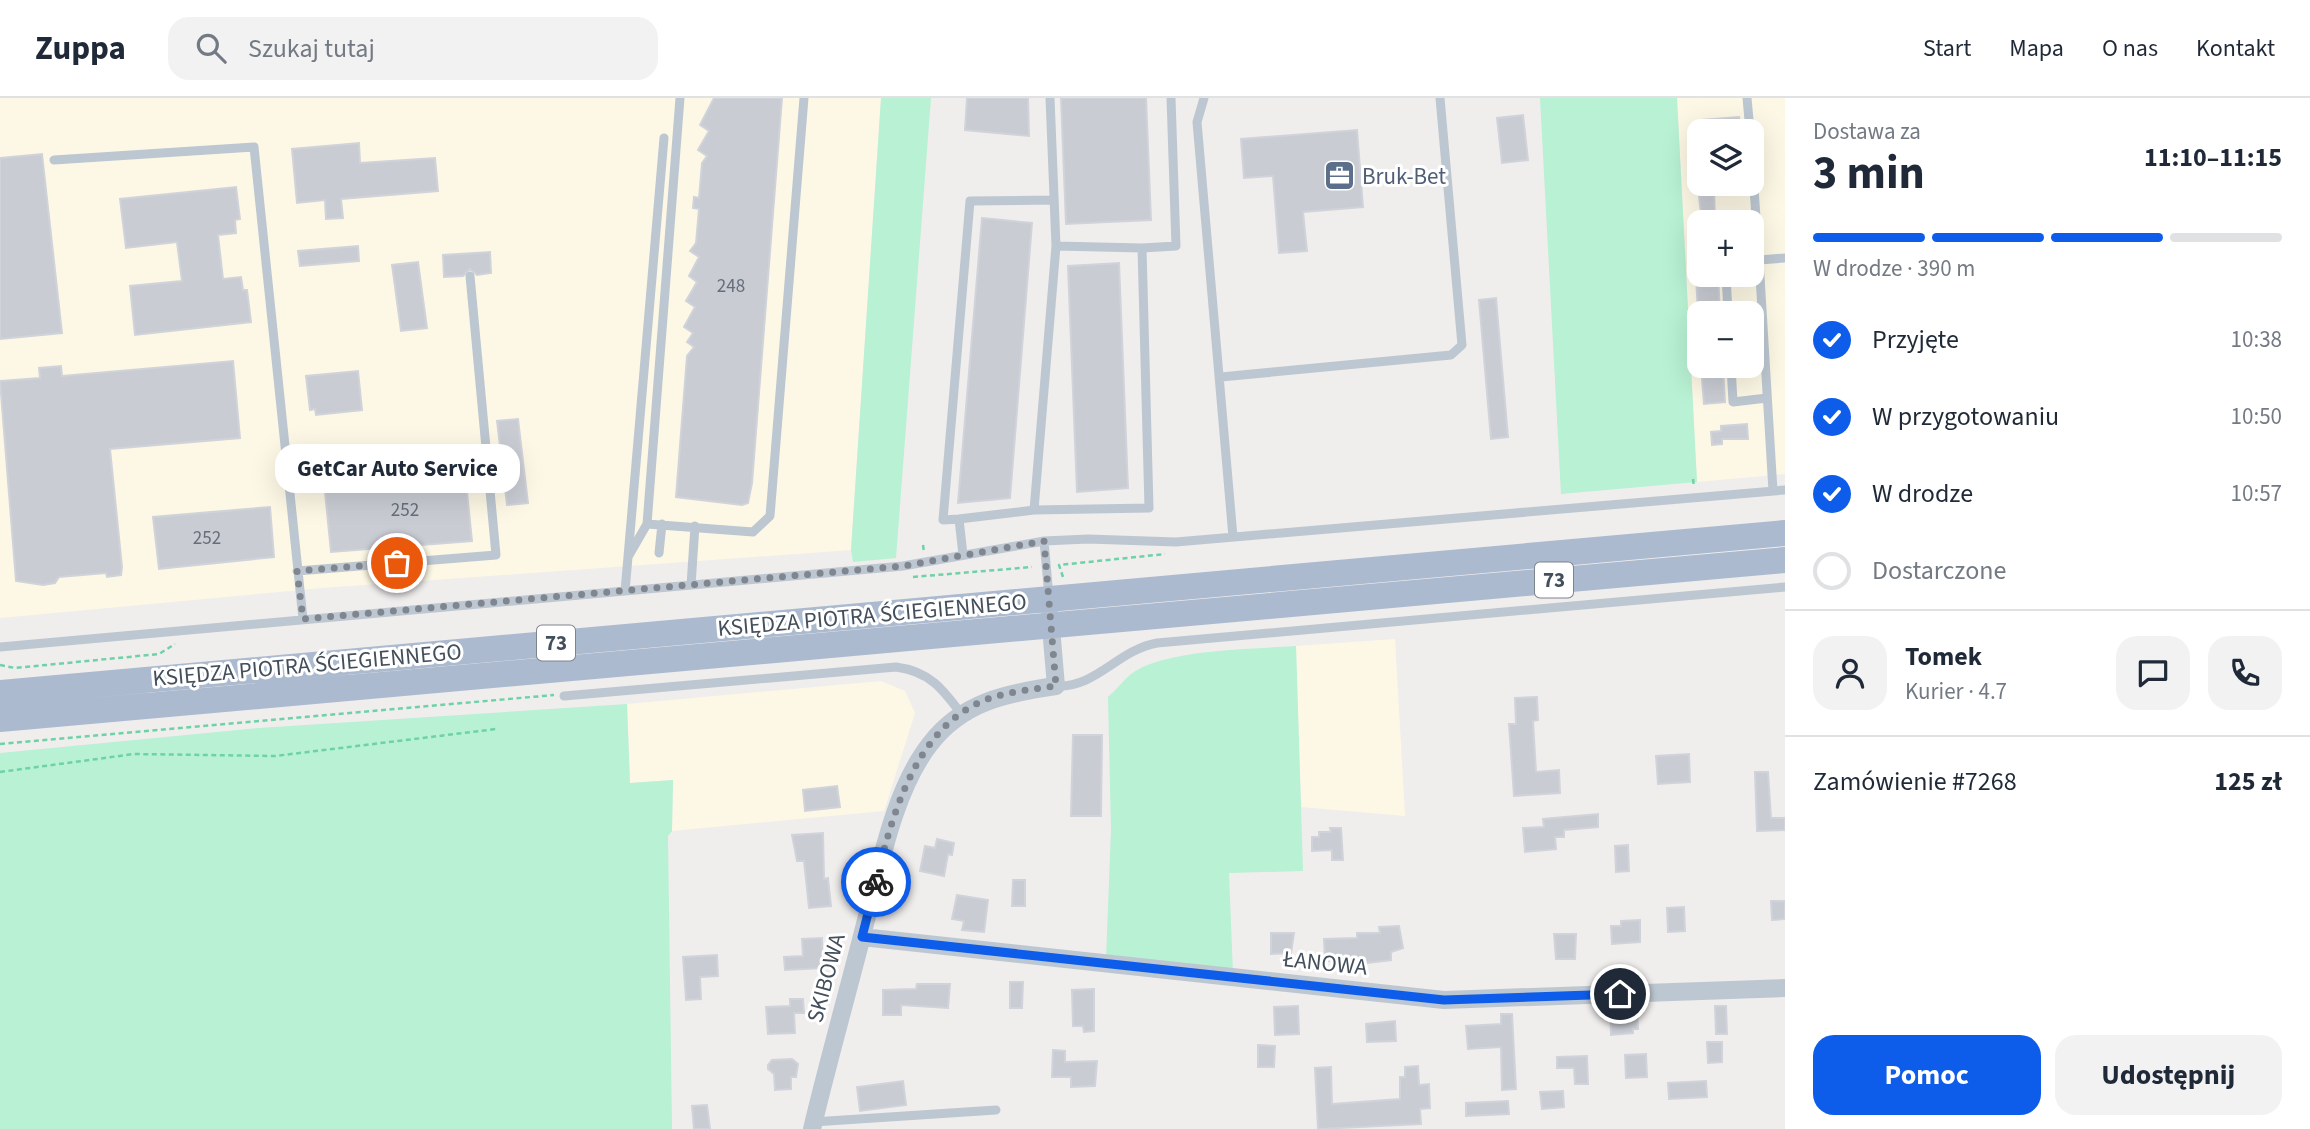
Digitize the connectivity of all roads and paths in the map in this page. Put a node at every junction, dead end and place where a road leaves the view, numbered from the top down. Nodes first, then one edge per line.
1 (680, 98) edge
2 (804, 98) edge
3 (1050, 98) edge
4 (1171, 98) edge
5 (1204, 98) edge
6 (1440, 98) edge
7 (1747, 98) edge
8 (1749, 119) edge
9 (664, 138) dead end
10 (54, 160) dead end
11 (1054, 200) junction
12 (1056, 246) junction
13 (1142, 248) junction
14 (1785, 258) edge
15 (1764, 259) edge
16 (470, 276) dead end
17 (1757, 287) edge
18 (1222, 377) junction
19 (1732, 378) edge
20 (1767, 398) junction
21 (486, 451) junction
22 (286, 464) junction
23 (1785, 489) edge
24 (1773, 491) junction
25 (1034, 510) junction
26 (958, 519) junction
27 (647, 524) junction
28 (662, 524) junction
29 (695, 526) junction
30 (1785, 534) edge
31 (1233, 537) junction
32 (1044, 541) junction
33 (659, 553) dead end
34 (963, 555) junction
35 (628, 557) junction
36 (1785, 560) edge
37 (297, 571) junction
38 (691, 585) junction
39 (1785, 587) edge
40 (625, 590) junction
41 (1049, 599) junction
42 (303, 619) junction
43 (1051, 625) junction
44 (0, 647) edge
45 (1056, 686) junction
46 (0, 693) edge
47 (564, 696) joint
48 (962, 715) junction
49 (0, 719) edge
50 (496, 729) dead end
51 (0, 744) edge
52 (0, 772) edge
53 (862, 937) junction
54 (1785, 988) edge
55 (996, 1110) dead end
56 (813, 1125) edge

1 - 27 lane
2 - 29 lane
3 - 11 lane
4 - 13 lane
5 - 18 lane
6 - 18 lane
7 - 8 lane
9 - 35 lane
10 - 22 lane
11 - 12 lane
11 - 26 lane
12 - 13 lane
12 - 25 lane
13 - 25 lane
14 - 15 lane
16 - 21 lane
17 - 20 lane
18 - 31 lane
19 - 20 lane
20 - 24 lane
21 - 22 lane
21 - 37 lane
22 - 37 lane
23 - 24 lane
24 - 31 lane
25 - 26 lane
26 - 34 lane
27 - 28 lane
27 - 35 lane
28 - 29 lane
28 - 33 lane
29 - 38 lane
30 - 41 main road, KSIĘDZA PIOTRA ŚCIEGIENNEGO / 73
31 - 32 lane
32 - 34 lane
32 - 41 lane
34 - 38 lane
35 - 40 lane
36 - 43 main road, KSIĘDZA PIOTRA ŚCIEGIENNEGO / 73
37 - 42 lane
38 - 40 lane
39 - 45 lane
40 - 42 lane
41 - 43 street
41 - 46 main road, KSIĘDZA PIOTRA ŚCIEGIENNEGO / 73
42 - 44 lane
43 - 45 street
43 - 49 main road, KSIĘDZA PIOTRA ŚCIEGIENNEGO / 73
45 - 48 street, SKIBOWA
47 - 48 lane
47 - 51 path
48 - 53 street, SKIBOWA
50 - 52 path
53 - 54 street, ŁANOWA
53 - 56 street, SKIBOWA
55 - 56 lane

